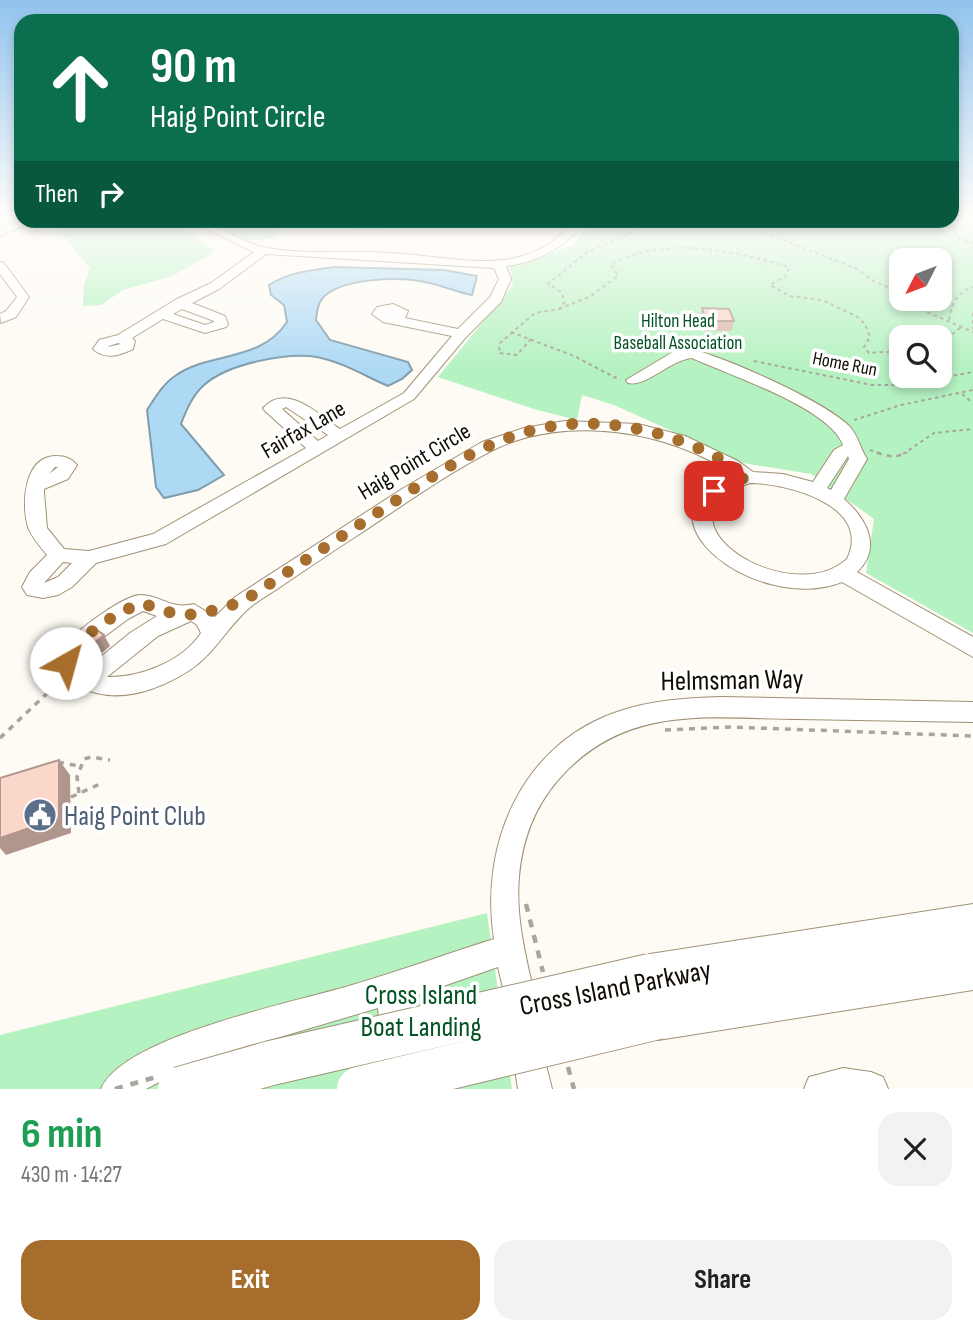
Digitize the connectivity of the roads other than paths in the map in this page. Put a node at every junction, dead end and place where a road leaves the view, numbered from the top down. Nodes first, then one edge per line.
1 (2, 268) edge
2 (240, 268) edge
3 (496, 268) edge
4 (502, 288) joint
5 (180, 303) junction
6 (161, 313) junction
7 (392, 319) dead end
8 (0, 322) edge
9 (461, 334) junction
10 (122, 339) dead end
11 (633, 380) road end
12 (341, 436) junction
13 (849, 441) junction
14 (318, 449) junction
15 (749, 477) junction
16 (35, 486) dead end
17 (817, 490) junction
18 (834, 500) junction
19 (58, 555) junction
20 (89, 558) junction
21 (844, 574) junction
22 (242, 602) junction
23 (189, 615) junction
24 (212, 634) junction
25 (973, 648) edge
26 (80, 676) junction
27 (973, 712) edge
28 (973, 925) edge
29 (511, 948) junction
30 (973, 968) edge
31 (392, 988) junction
32 (654, 997) junction
33 (118, 1089) edge
34 (180, 1089) edge
35 (359, 1089) edge
36 (404, 1089) edge
37 (535, 1089) edge
38 (821, 1089) edge
39 (871, 1089) edge

1 - 8 street
2 - 5 street
3 - 4 street, Fairfax Lane
4 - 9 street, Fairfax Lane
5 - 6 street
5 - 6 street
6 - 10 street
7 - 9 street
9 - 12 street, Fairfax Lane
11 - 13 street
12 - 14 street, Fairfax Lane
12 - 14 street
13 - 17 street
13 - 18 street
14 - 20 street, Fairfax Lane
15 - 17 street, Haig Point Circle
15 - 21 street, Haig Point Circle
15 - 22 street, Haig Point Circle
16 - 19 street
17 - 18 street, Haig Point Circle
18 - 21 street, Haig Point Circle
19 - 20 street, Fairfax Lane
19 - 20 street, Fairfax Lane
21 - 25 street
22 - 23 street
22 - 24 street
23 - 24 street
23 - 26 street
23 - 26 street
24 - 26 street
27 - 29 street, Helmsman Way
28 - 32 highway, Cross Island Parkway
29 - 31 street
29 - 37 street, Helmsman Way
30 - 32 highway, Cross Island Parkway
31 - 33 street
31 - 36 street
32 - 34 highway, Cross Island Parkway, bridge
32 - 35 highway, Cross Island Parkway, bridge
38 - 39 street

